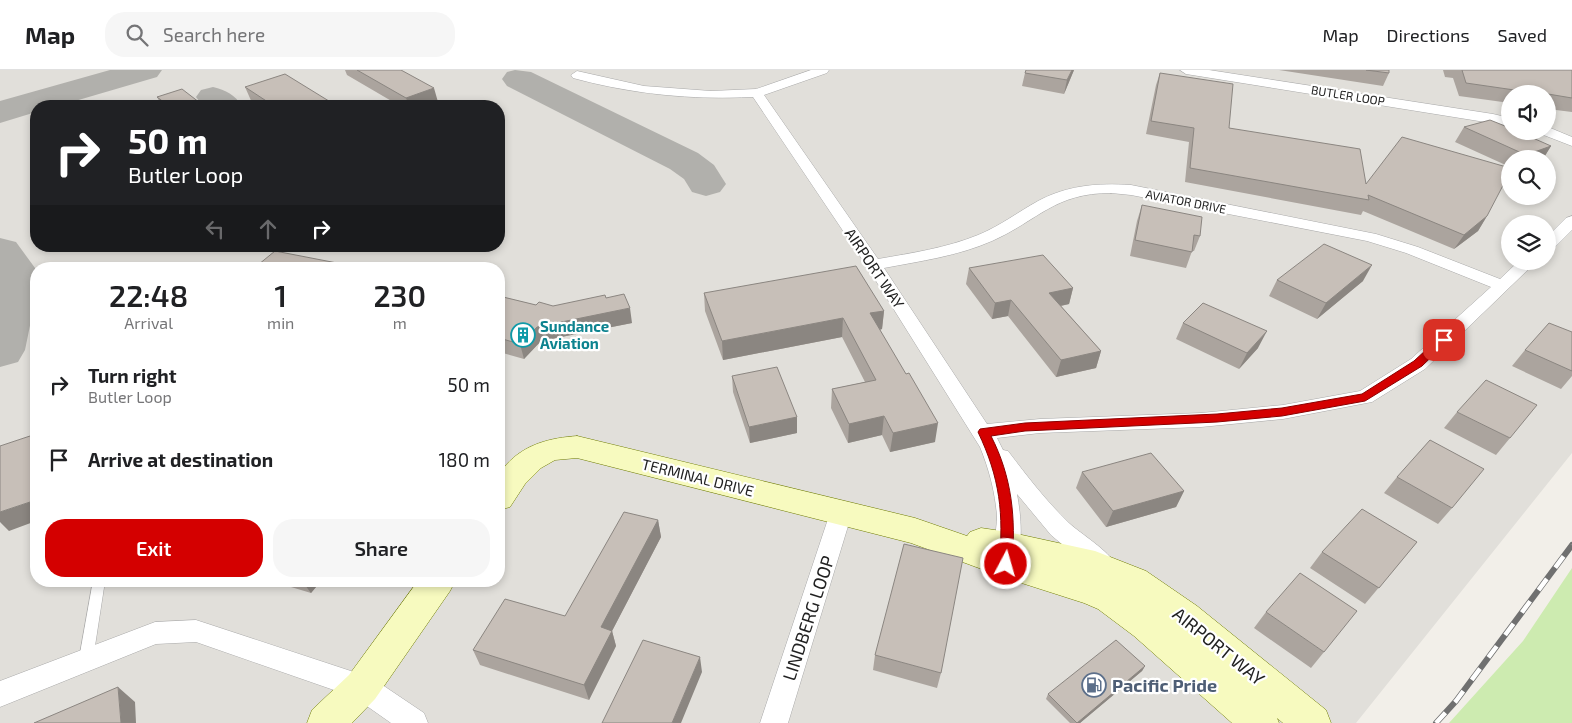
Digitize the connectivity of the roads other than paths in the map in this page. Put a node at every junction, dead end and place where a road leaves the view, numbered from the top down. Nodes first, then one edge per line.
1 (823, 70) edge
2 (1186, 70) edge
3 (577, 75) dead end
4 (757, 93) junction
5 (1501, 120) edge
6 (1556, 135) edge
7 (1572, 142) edge
8 (1572, 221) edge
9 (1556, 237) edge
10 (874, 265) junction
11 (1520, 270) edge
12 (1503, 286) junction
13 (987, 438) junction
14 (505, 489) edge
15 (841, 513) junction
16 (1007, 555) junction
17 (1122, 575) junction
18 (98, 587) edge
19 (434, 587) edge
20 (86, 659) junction
21 (362, 687) junction
22 (0, 694) edge
23 (326, 723) edge
24 (414, 723) edge
25 (774, 723) edge
26 (1260, 723) edge
27 (1312, 723) edge

1 - 4 street
2 - 5 street, BUTLER LOOP
3 - 4 street
4 - 10 street, AIRPORT WAY
6 - 7 street
8 - 9 street
10 - 12 street, AVIATOR DRIVE
10 - 13 street, AIRPORT WAY
11 - 12 street
12 - 13 street
13 - 16 street, AIRPORT WAY
13 - 17 street, AIRPORT WAY
14 - 15 street, TERMINAL DRIVE
15 - 16 street, TERMINAL DRIVE
15 - 25 street, LINDBERG LOOP
16 - 17 street, AIRPORT WAY
16 - 26 street, AIRPORT WAY
17 - 27 street, AIRPORT WAY
18 - 20 lane
19 - 21 street
20 - 21 street
20 - 22 street
21 - 23 street
21 - 24 street

